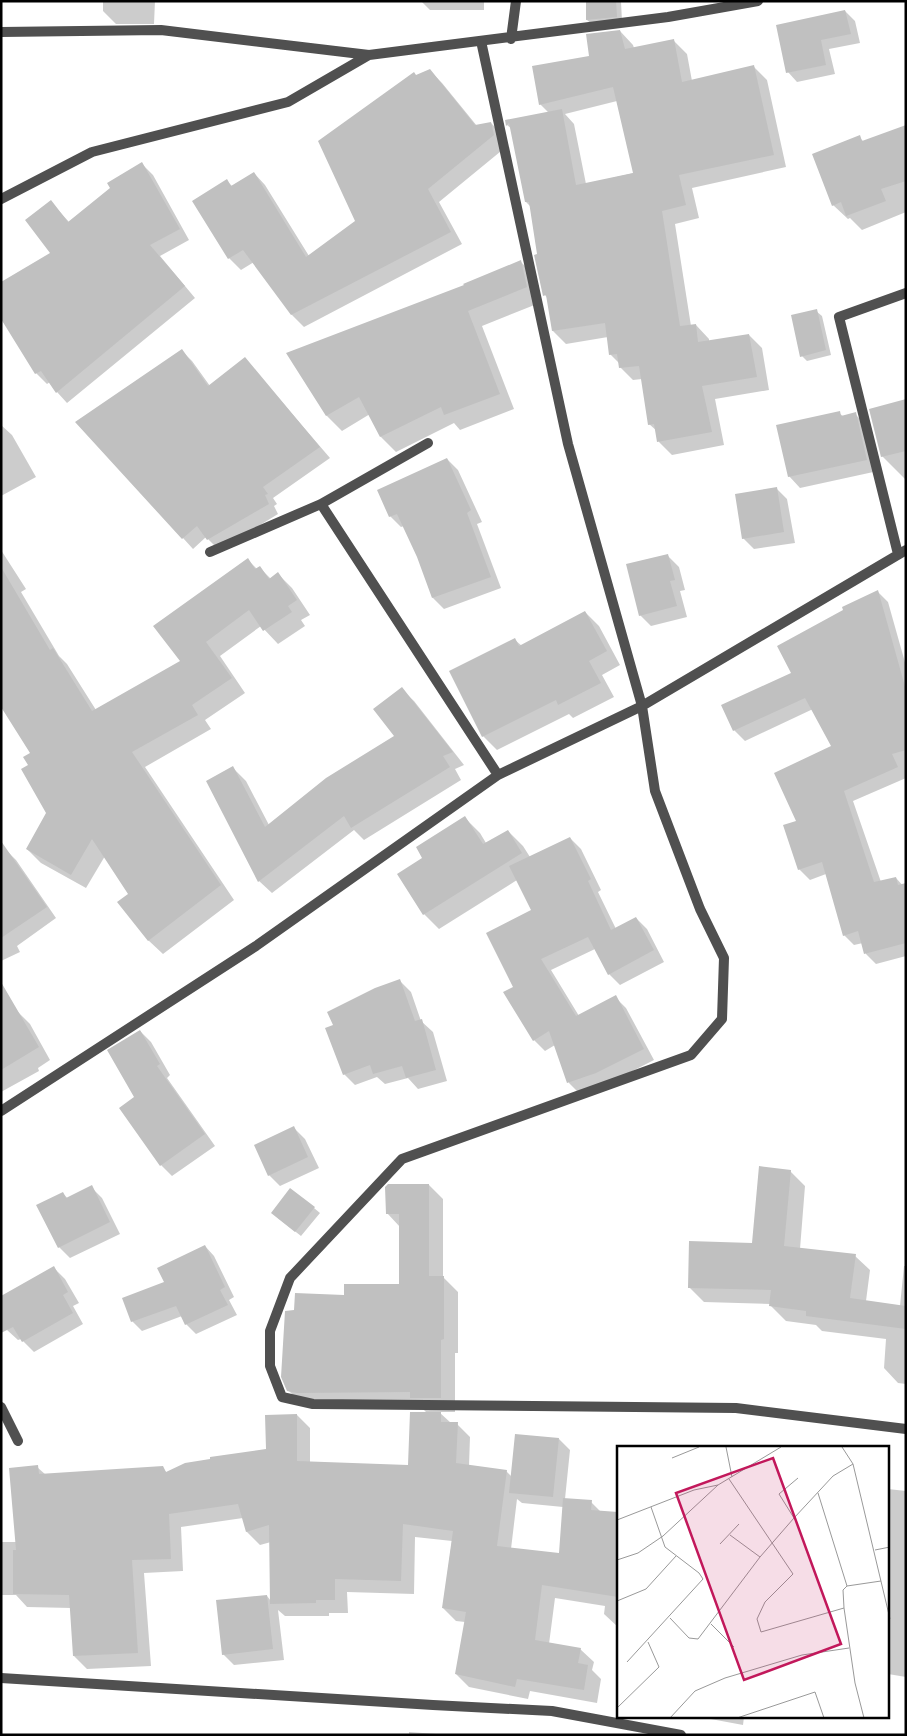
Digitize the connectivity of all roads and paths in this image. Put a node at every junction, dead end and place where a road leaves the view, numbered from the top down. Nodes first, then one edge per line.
1 (516, 1) edge
2 (758, 1) edge
3 (1, 32) edge
4 (511, 38) junction
5 (481, 40) junction
6 (369, 55) junction
7 (1, 199) edge
8 (906, 293) edge
9 (428, 443) dead end
10 (322, 504) junction
11 (210, 552) dead end
12 (902, 552) edge
13 (642, 706) junction
14 (498, 775) junction
15 (1, 1111) edge
16 (1, 1407) edge
17 (906, 1429) edge
18 (18, 1441) dead end
19 (1, 1678) edge
20 (681, 1735) edge

1 - 4 street
2 - 4 street
3 - 6 street
4 - 5 street
5 - 6 street
5 - 13 street
6 - 7 street
8 - 12 street
9 - 10 street
10 - 11 street
10 - 14 street
12 - 13 street
13 - 14 street
13 - 17 street
14 - 15 street
16 - 18 street
19 - 20 street

